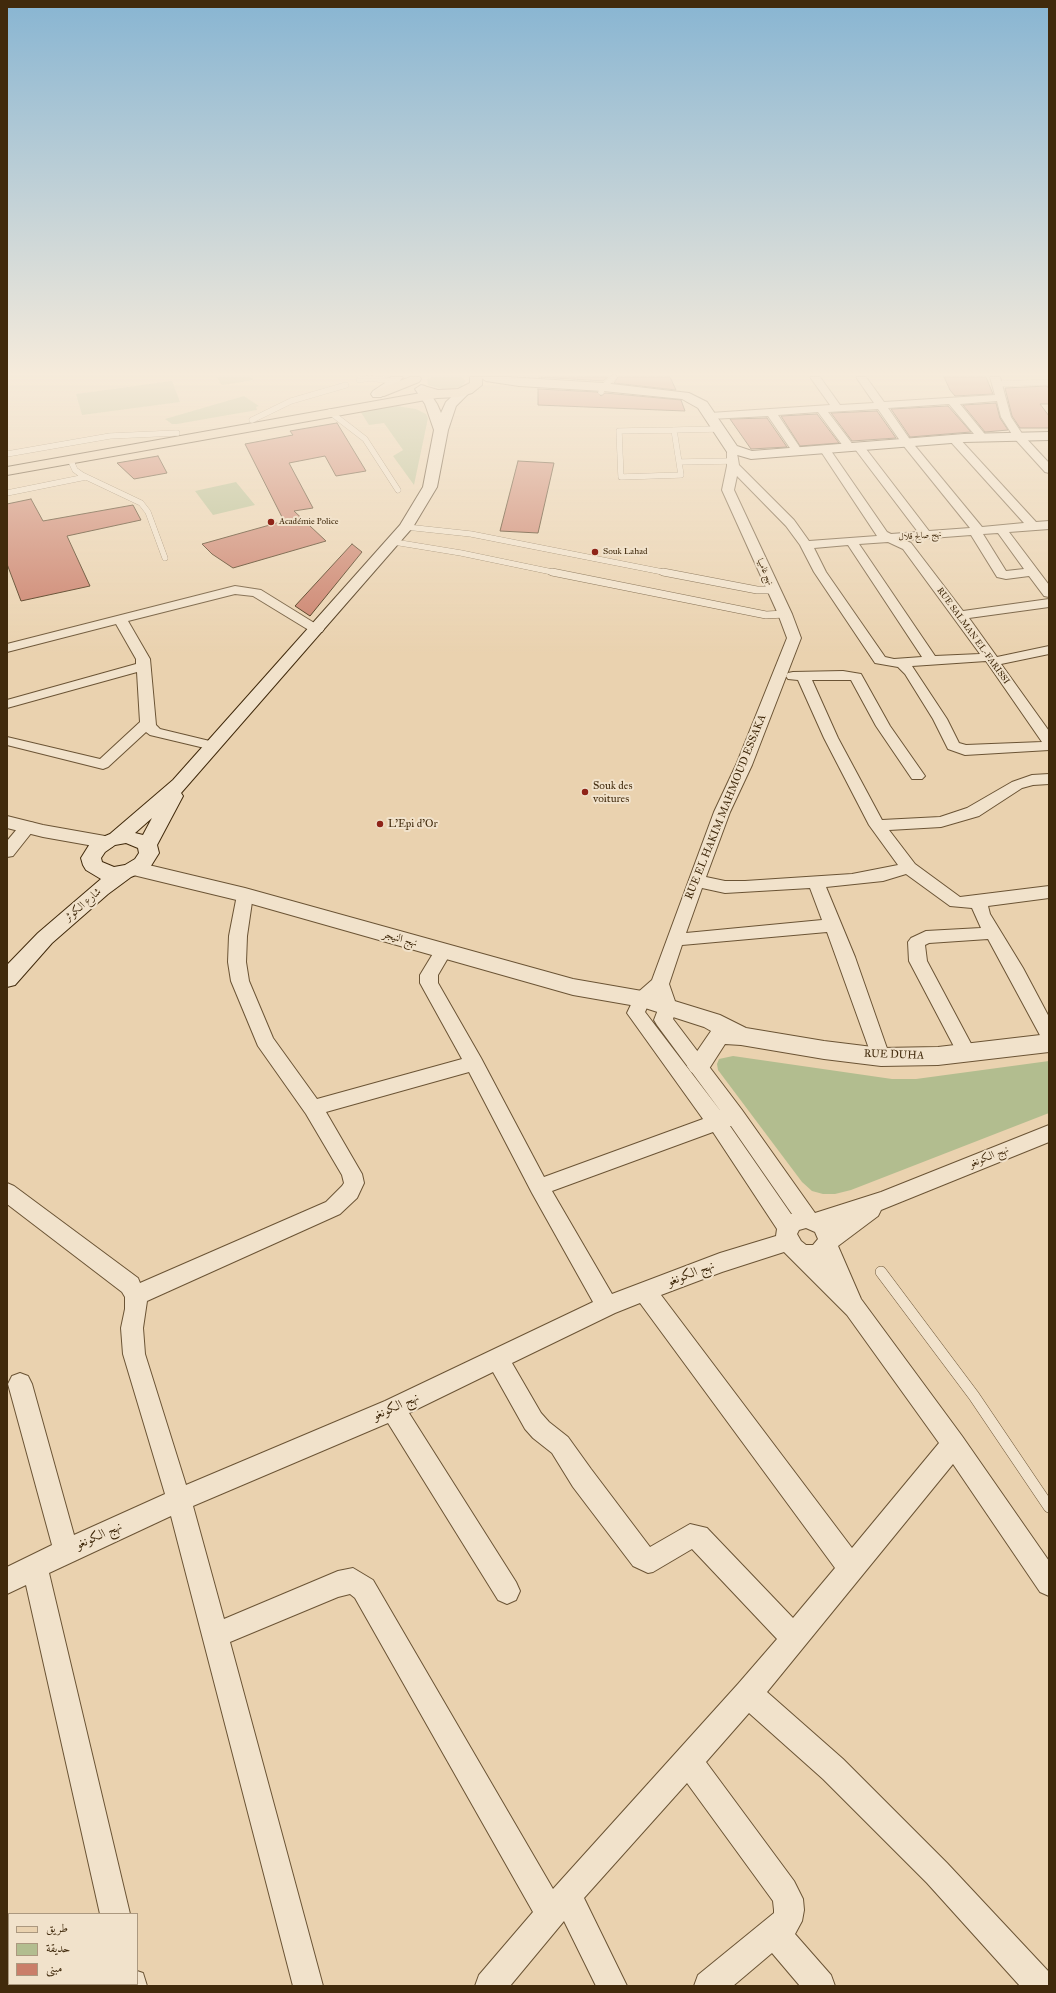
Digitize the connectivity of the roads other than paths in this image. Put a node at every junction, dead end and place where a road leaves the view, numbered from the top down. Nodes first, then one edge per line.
1 (75, 470) edge
2 (385, 470) edge
3 (433, 470) edge
4 (621, 470) edge
5 (680, 470) edge
6 (731, 470) edge
7 (743, 470) edge
8 (839, 470) edge
9 (873, 470) edge
10 (928, 470) edge
11 (983, 470) edge
12 (86, 478) junction
13 (398, 490) dead end
14 (7, 493) edge
15 (1034, 526) junction
16 (406, 527) junction
17 (1048, 527) edge
18 (1001, 529) junction
19 (977, 531) junction
20 (926, 535) junction
21 (889, 538) junction
22 (851, 541) junction
23 (394, 542) junction
24 (806, 545) junction
25 (165, 558) dead end
26 (1032, 572) junction
27 (773, 590) junction
28 (1049, 593) edge
29 (1049, 603) edge
30 (785, 614) junction
31 (960, 615) junction
32 (120, 619) junction
33 (317, 629) junction
34 (7, 648) edge
35 (1049, 650) edge
36 (992, 660) junction
37 (931, 661) junction
38 (902, 663) junction
39 (144, 666) junction
40 (803, 676) junction
41 (779, 677) junction
42 (7, 704) edge
43 (148, 723) junction
44 (7, 741) edge
45 (1049, 742) edge
46 (213, 746) junction
47 (1049, 746) edge
48 (917, 776) dead end
49 (1049, 779) edge
50 (180, 784) junction
51 (7, 822) edge
52 (877, 824) junction
53 (36, 829) junction
54 (111, 840) junction
55 (148, 849) junction
56 (7, 852) edge
57 (92, 861) junction
58 (909, 868) junction
59 (130, 871) junction
60 (696, 881) junction
61 (816, 883) junction
62 (1049, 892) edge
63 (236, 893) junction
64 (978, 902) junction
65 (833, 925) junction
66 (992, 933) junction
67 (45, 938) junction
68 (675, 940) junction
69 (443, 951) junction
70 (7, 979) edge
71 (660, 984) junction
72 (639, 1006) junction
73 (665, 1013) junction
74 (1049, 1034) edge
75 (718, 1036) junction
76 (740, 1036) junction
77 (1049, 1043) edge
78 (967, 1053) junction
79 (881, 1057) junction
80 (474, 1062) junction
81 (699, 1066) junction
82 (313, 1108) junction
83 (726, 1120) junction
84 (1049, 1133) edge
85 (539, 1187) junction
86 (7, 1192) edge
87 (886, 1200) junction
88 (811, 1220) junction
89 (792, 1241) junction
90 (828, 1243) junction
91 (881, 1272) dead end
92 (645, 1292) junction
93 (136, 1295) junction
94 (608, 1306) junction
95 (855, 1308) junction
96 (498, 1360) junction
97 (20, 1384) dead end
98 (393, 1409) junction
99 (954, 1444) junction
100 (179, 1500) junction
101 (1049, 1507) edge
102 (66, 1551) junction
103 (35, 1566) junction
104 (851, 1568) junction
105 (7, 1581) edge
106 (1049, 1583) edge
107 (507, 1591) dead end
108 (214, 1636) junction
109 (794, 1638) junction
110 (748, 1694) junction
111 (688, 1761) junction
112 (559, 1905) junction
113 (115, 1913) edge
114 (774, 1932) junction
115 (308, 1986) edge
116 (490, 1986) edge
117 (612, 1986) edge
118 (709, 1986) edge
119 (820, 1986) edge
120 (1041, 1986) edge

1 - 12 lane
2 - 13 lane
3 - 16 main road
4 - 5 lane
6 - 27 street, نهج غامبيا
7 - 24 street
8 - 21 street
9 - 20 street
10 - 19 street
11 - 15 street
12 - 14 lane
12 - 25 lane
15 - 17 street, نهج صالح قلال
15 - 18 street, نهج صالح قلال
16 - 23 main road
16 - 27 lane
18 - 19 street, نهج صالح قلال
18 - 26 street
19 - 20 street, نهج صالح قلال
19 - 26 street
20 - 21 street, نهج صالح قلال
21 - 22 street, نهج صالح قلال
21 - 31 street, RUE SALMAN EL-FARISSI
22 - 24 street, نهج صالح قلال
22 - 37 street
23 - 30 lane
23 - 33 main road
24 - 38 street
26 - 28 street
27 - 30 street, نهج غامبيا
29 - 31 street
30 - 41 street, نهج غامبيا
31 - 36 street, RUE SALMAN EL-FARISSI
32 - 33 street
32 - 34 street
32 - 39 street
33 - 46 main road
35 - 36 street
36 - 37 street
36 - 45 street, RUE SALMAN EL-FARISSI
37 - 38 street
38 - 47 street
39 - 42 street
39 - 43 street
40 - 41 street
40 - 48 street
40 - 52 street
41 - 60 street, RUE EL HAKIM MAHMOUD ESSAKA
43 - 44 street
43 - 46 street
46 - 50 main road
49 - 52 street
50 - 54 main road
50 - 55 main road
51 - 53 main road
52 - 58 street
53 - 54 main road
53 - 56 street
53 - 57 main road
54 - 55 main road
54 - 57 main road
55 - 59 main road
55 - 63 main road
57 - 59 main road
57 - 67 main road, شارع الكوثر
58 - 61 street
58 - 64 street
59 - 63 main road
59 - 67 main road, شارع الكوثر
60 - 61 street
60 - 68 street, RUE EL HAKIM MAHMOUD ESSAKA
61 - 65 street
62 - 64 street
63 - 69 main road, نهج النيجر
63 - 82 street
64 - 66 street
65 - 68 street
65 - 79 street
66 - 74 street
66 - 78 street
67 - 70 main road, شارع الكوثر
68 - 71 street, RUE EL HAKIM MAHMOUD ESSAKA
69 - 72 main road, نهج النيجر
69 - 80 street
71 - 72 street
71 - 73 street
72 - 73 main road, RUE DUHA
72 - 83 street
73 - 75 main road, RUE DUHA
73 - 76 main road, RUE DUHA
73 - 81 street
75 - 76 main road, RUE DUHA
75 - 81 main road
76 - 79 main road, RUE DUHA
77 - 78 main road, RUE DUHA
78 - 79 main road, RUE DUHA
80 - 82 street
80 - 85 street
81 - 83 street
82 - 93 street
83 - 85 street
83 - 88 street
83 - 89 street
84 - 87 street, نهج الكونغو
85 - 94 street
86 - 93 street
87 - 88 street, نهج الكونغو
87 - 90 street, نهج الكونغو
88 - 89 street
88 - 90 street
89 - 90 street
89 - 92 street, نهج الكونغو
89 - 95 street
90 - 95 street
91 - 101 lane
92 - 94 street, نهج الكونغو
92 - 104 street
93 - 100 street
94 - 96 street, نهج الكونغو
95 - 99 street
96 - 98 street, نهج الكونغو
96 - 109 street
97 - 102 street
98 - 100 street, نهج الكونغو
98 - 107 street
99 - 104 street
99 - 106 street
100 - 102 street, نهج الكونغو
100 - 108 street
102 - 103 street, نهج الكونغو
103 - 105 street, نهج الكونغو
103 - 113 street
104 - 109 street
108 - 112 street
108 - 115 street
109 - 110 street
110 - 111 street
110 - 120 street
111 - 112 street
111 - 114 street
112 - 116 street
112 - 117 street
114 - 118 street
114 - 119 street

